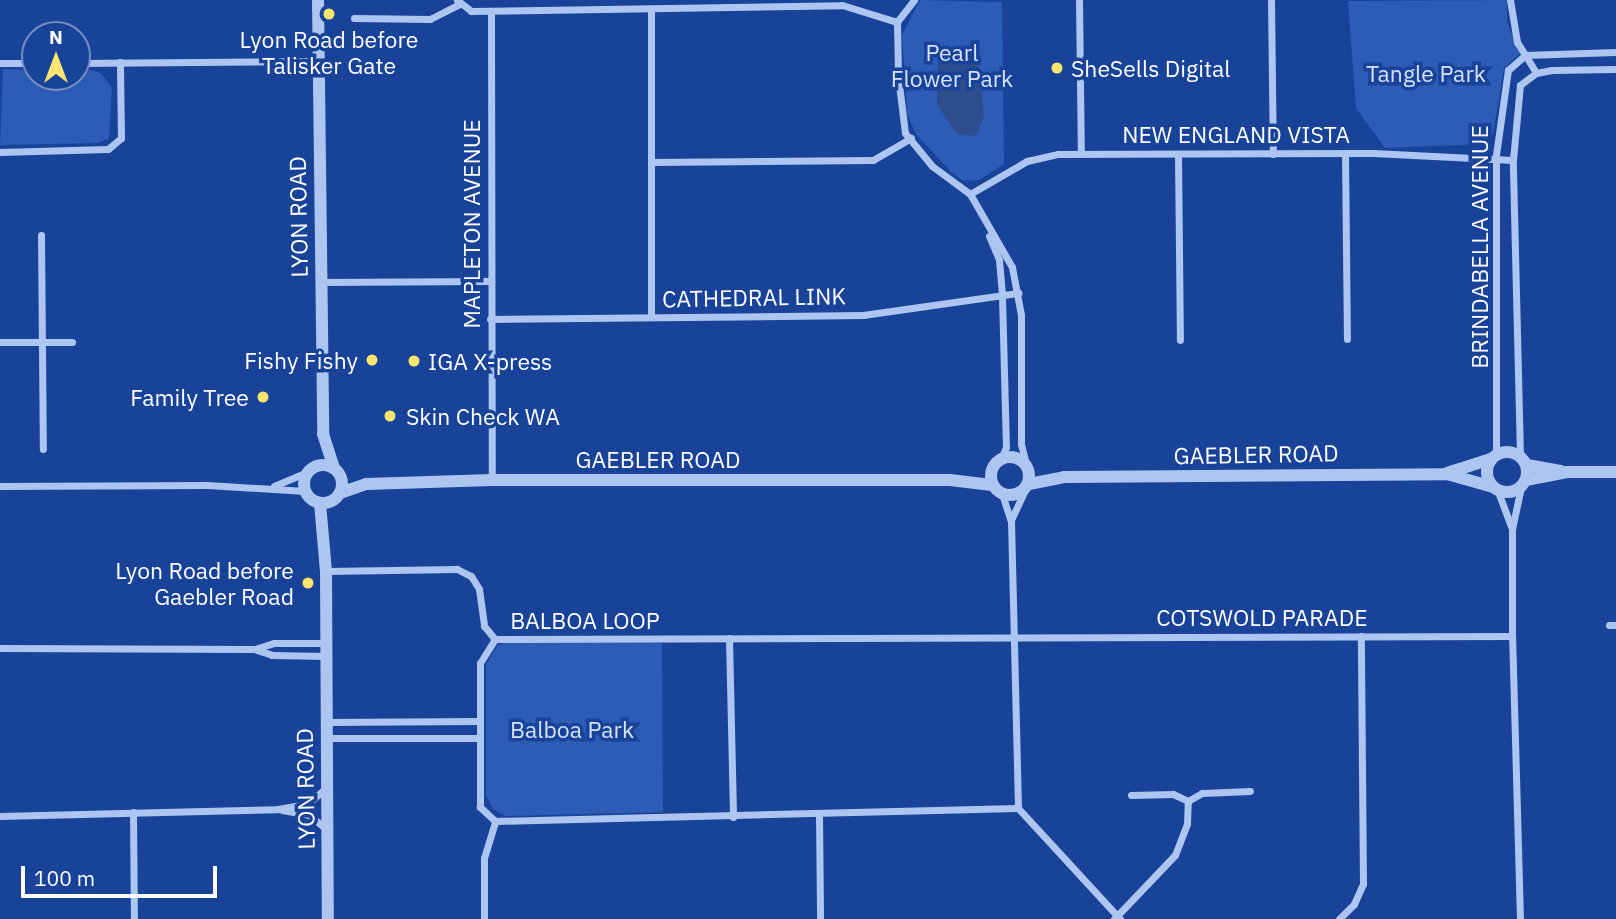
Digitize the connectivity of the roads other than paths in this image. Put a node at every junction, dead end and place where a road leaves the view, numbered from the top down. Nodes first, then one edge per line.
1 (318, 0) edge
2 (914, 0) edge
3 (1079, 0) edge
4 (1271, 0) edge
5 (1510, 0) edge
6 (459, 2) edge
7 (748, 4) edge
8 (651, 9) junction
9 (491, 11) junction
10 (354, 18) dead end
11 (897, 22) junction
12 (1616, 52) edge
13 (1524, 55) junction
14 (318, 61) junction
15 (120, 62) junction
16 (0, 63) edge
17 (21, 63) edge
18 (91, 63) edge
19 (1616, 69) edge
20 (1536, 72) junction
21 (911, 138) junction
22 (0, 152) edge
23 (1081, 153) junction
24 (1345, 153) junction
25 (1273, 154) junction
26 (1178, 155) junction
27 (1496, 155) junction
28 (1513, 160) junction
29 (651, 162) junction
30 (970, 194) junction
31 (975, 204) junction
32 (41, 235) dead end
33 (490, 281) junction
34 (320, 282) junction
35 (1018, 293) junction
36 (1002, 296) junction
37 (651, 317) junction
38 (490, 318) junction
39 (1347, 339) dead end
40 (1180, 340) dead end
41 (0, 342) edge
42 (42, 342) junction
43 (72, 342) dead end
44 (323, 434) junction
45 (43, 449) dead end
46 (1494, 457) junction
47 (1523, 460) junction
48 (996, 464) junction
49 (1027, 467) junction
50 (310, 470) junction
51 (336, 470) junction
52 (1616, 471) edge
53 (1567, 472) junction
54 (1447, 474) junction
55 (1065, 477) junction
56 (492, 480) junction
57 (950, 480) junction
58 (1523, 483) junction
59 (366, 484) junction
60 (0, 486) edge
61 (273, 486) junction
62 (1027, 487) junction
63 (1495, 488) junction
64 (997, 489) junction
65 (304, 491) junction
66 (338, 496) junction
67 (320, 503) junction
68 (1011, 521) junction
69 (1512, 529) junction
70 (325, 532) junction
71 (326, 571) junction
72 (1512, 635) junction
73 (1361, 636) junction
74 (1013, 637) junction
75 (729, 638) junction
76 (495, 639) junction
77 (326, 643) junction
78 (0, 648) edge
79 (254, 649) junction
80 (325, 656) junction
81 (480, 721) junction
82 (325, 722) junction
83 (324, 738) junction
84 (480, 738) junction
85 (325, 789) junction
86 (1250, 791) dead end
87 (1131, 795) dead end
88 (1188, 801) junction
89 (1018, 808) junction
90 (278, 809) junction
91 (133, 812) junction
92 (0, 816) edge
93 (819, 816) junction
94 (733, 817) junction
95 (495, 821) junction
96 (326, 829) junction
97 (1117, 918) edge
98 (134, 919) edge
99 (328, 919) edge
100 (484, 919) edge
101 (820, 919) edge
102 (1339, 919) edge
103 (1520, 919) edge

1 - 14 street, LYON ROAD
2 - 11 street
3 - 23 street
4 - 25 street
5 - 13 street
6 - 9 street
6 - 10 street
7 - 8 street
7 - 11 street
8 - 9 street
8 - 29 street
9 - 33 street, MAPLETON AVENUE
11 - 21 street
12 - 13 street
13 - 20 street
13 - 27 street, BRINDABELLA AVENUE
14 - 15 street
14 - 34 street, LYON ROAD
15 - 18 street
15 - 22 street
16 - 17 street
19 - 20 street
20 - 28 street, BRINDABELLA AVENUE
21 - 29 street
21 - 30 street
23 - 26 street, NEW ENGLAND VISTA
23 - 30 street, NEW ENGLAND VISTA
24 - 25 street, NEW ENGLAND VISTA
24 - 27 street, NEW ENGLAND VISTA
24 - 39 street
25 - 26 street, NEW ENGLAND VISTA
26 - 40 street
27 - 28 street, NEW ENGLAND VISTA
27 - 46 street, BRINDABELLA AVENUE
28 - 47 street, BRINDABELLA AVENUE
29 - 37 street
30 - 31 street
31 - 35 street
31 - 36 street
32 - 42 street
33 - 34 street
33 - 38 street, MAPLETON AVENUE
34 - 44 street, LYON ROAD
35 - 36 street, CATHEDRAL LINK
35 - 49 street
36 - 37 street, CATHEDRAL LINK
36 - 48 street
37 - 38 street, CATHEDRAL LINK
38 - 56 street, MAPLETON AVENUE
41 - 42 street
42 - 43 street
42 - 45 street
44 - 50 street, LYON ROAD
44 - 51 street, LYON ROAD
46 - 47 street
46 - 54 street, GAEBLER ROAD
46 - 63 street
47 - 53 street
47 - 58 street
48 - 49 street
48 - 57 street, GAEBLER ROAD
48 - 64 street
49 - 55 street, GAEBLER ROAD
49 - 62 street
50 - 51 street
50 - 61 street
50 - 65 street, LYON ROAD
51 - 59 street, GAEBLER ROAD
51 - 66 street, LYON ROAD
52 - 53 street
53 - 58 street
54 - 55 street, GAEBLER ROAD
54 - 63 street, GAEBLER ROAD
55 - 62 street, GAEBLER ROAD
56 - 57 street, GAEBLER ROAD
56 - 59 street, GAEBLER ROAD
57 - 64 street, GAEBLER ROAD
58 - 63 street
58 - 69 street
59 - 66 street, GAEBLER ROAD
60 - 61 street
61 - 65 street
62 - 64 street
62 - 68 street
63 - 69 street
64 - 68 street
65 - 67 street
66 - 67 street, GAEBLER ROAD
66 - 70 street, LYON ROAD
67 - 70 street, LYON ROAD
68 - 74 street
69 - 72 street
70 - 71 street, LYON ROAD
71 - 76 street
71 - 77 street, LYON ROAD
72 - 73 street, COTSWOLD PARADE
72 - 103 street
73 - 74 street, COTSWOLD PARADE
73 - 102 street
74 - 75 street, BALBOA LOOP
74 - 89 street
75 - 76 street, BALBOA LOOP
75 - 94 street
76 - 81 street, BALBOA LOOP
77 - 79 street
77 - 80 street, LYON ROAD
78 - 79 street
79 - 80 street
80 - 82 street, LYON ROAD
81 - 82 street
81 - 84 street, BALBOA LOOP
82 - 83 street, LYON ROAD
83 - 84 street
83 - 85 street, LYON ROAD
84 - 95 street, BALBOA LOOP
85 - 90 street
85 - 96 street, LYON ROAD
86 - 88 street
87 - 88 street
88 - 97 street
89 - 93 street
89 - 97 street
90 - 91 street
90 - 96 street
91 - 92 street
91 - 98 street
93 - 94 street
93 - 101 street
94 - 95 street
95 - 100 street
96 - 99 street, LYON ROAD

